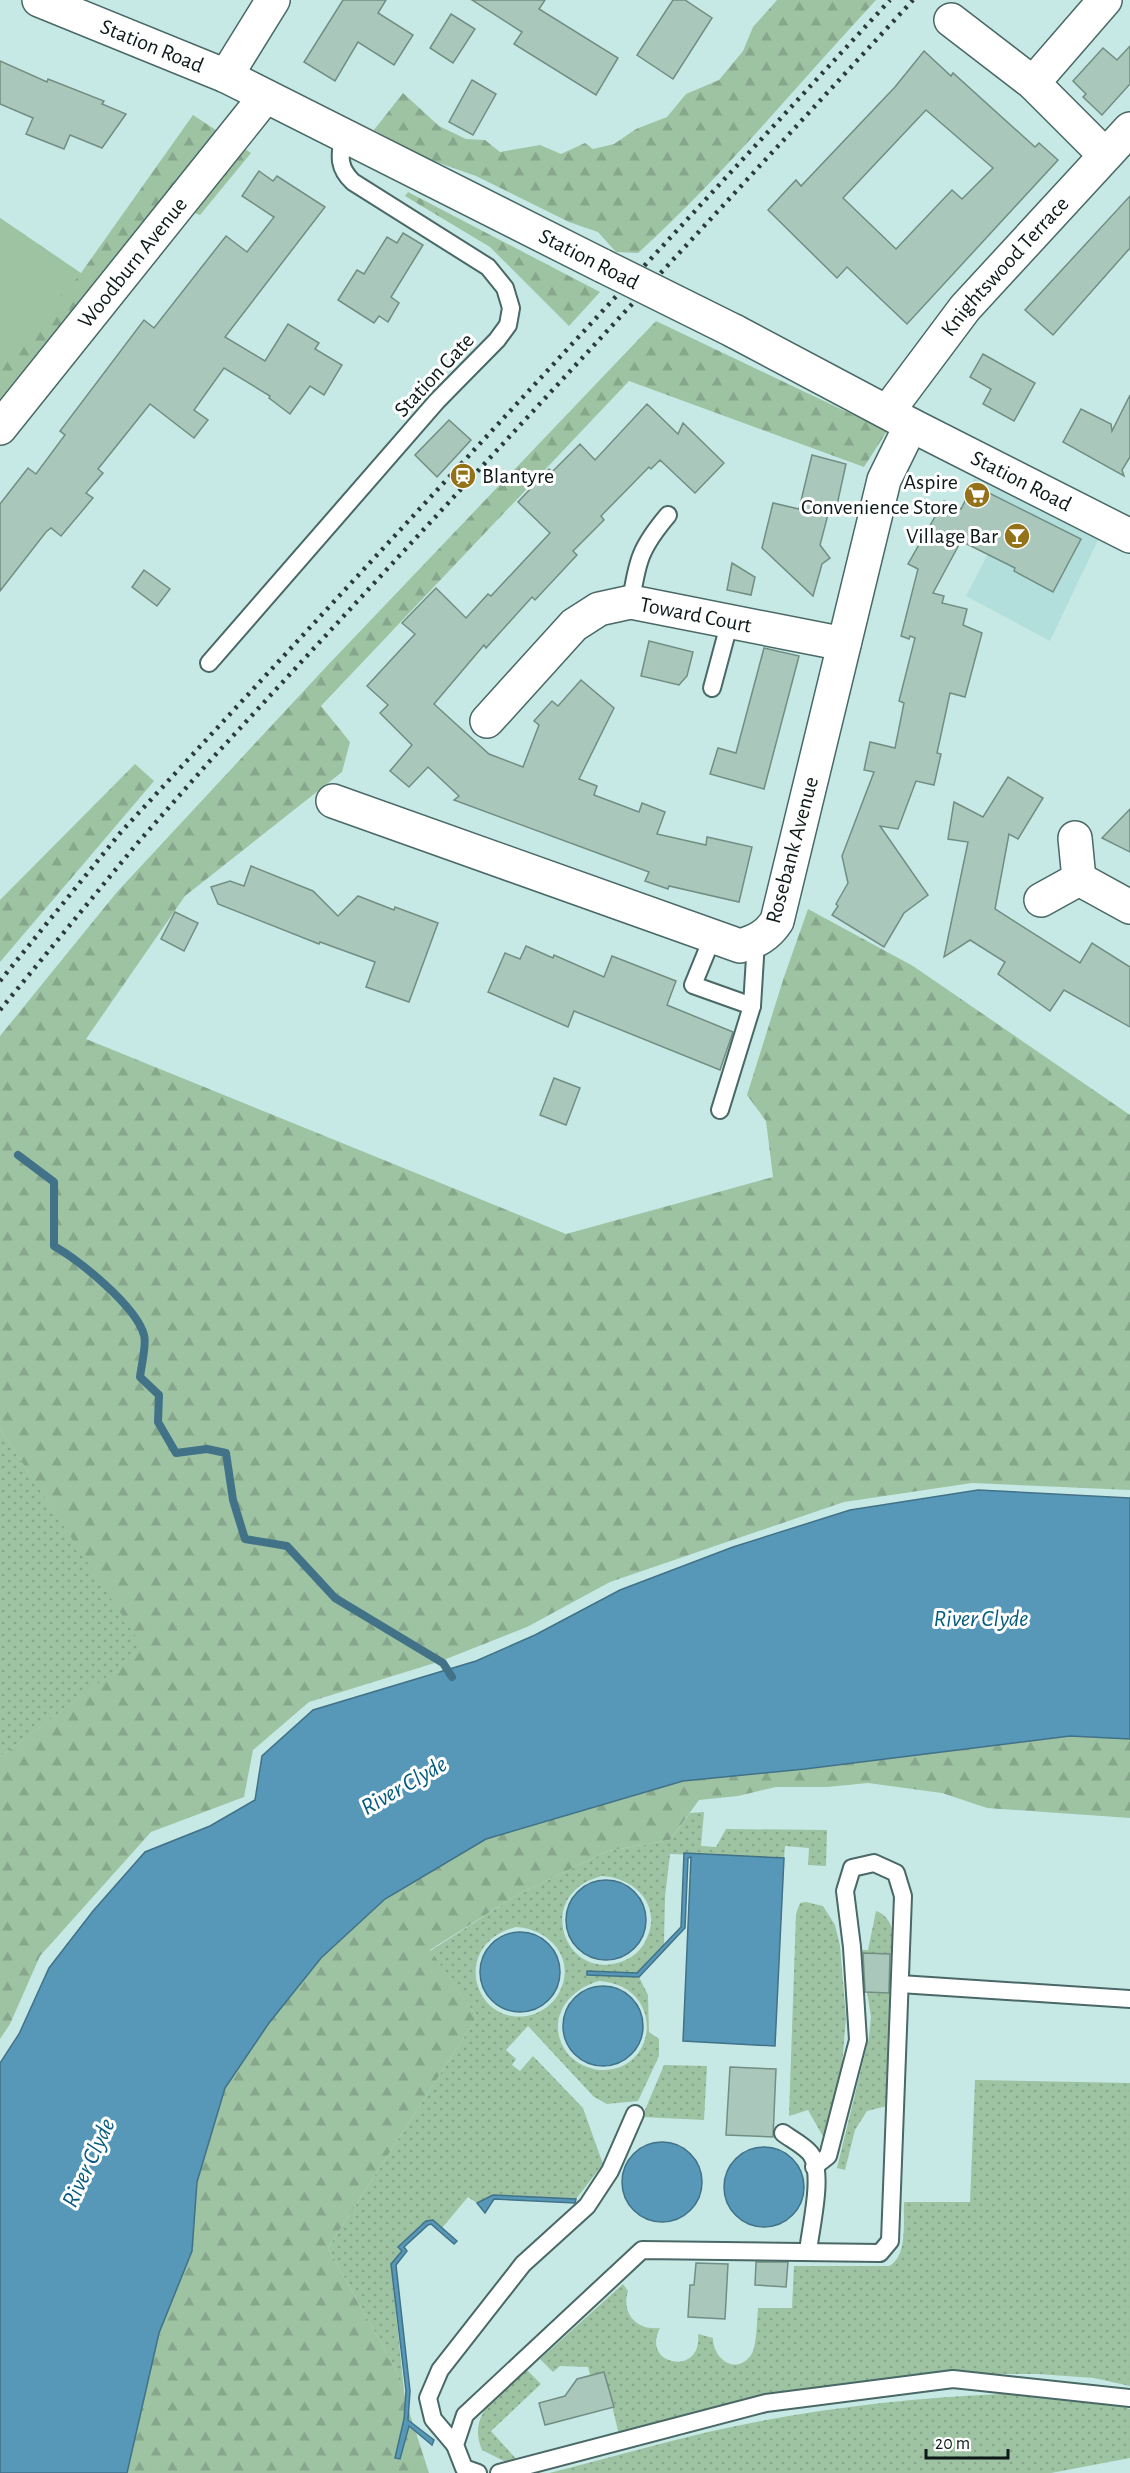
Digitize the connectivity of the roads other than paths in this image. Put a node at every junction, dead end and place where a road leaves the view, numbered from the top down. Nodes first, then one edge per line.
1 (39, 0) edge
2 (273, 0) edge
3 (1105, 0) edge
4 (951, 20) dead end
5 (226, 76) junction
6 (1033, 83) junction
7 (265, 97) junction
8 (1130, 129) edge
9 (343, 134) junction
10 (1105, 155) junction
11 (900, 418) junction
12 (0, 428) edge
13 (668, 515) dead end
14 (1130, 536) edge
15 (631, 602) junction
16 (730, 621) junction
17 (844, 644) junction
18 (209, 663) dead end
19 (712, 688) dead end
20 (487, 721) dead end
21 (333, 801) dead end
22 (1075, 838) dead end
23 (1079, 879) junction
24 (1041, 900) dead end
25 (1130, 907) edge
26 (712, 936) junction
27 (756, 941) junction
28 (752, 1006) junction
29 (720, 1110) dead end
30 (900, 1984) junction
31 (1130, 1999) edge
32 (635, 2114) dead end
33 (783, 2133) dead end
34 (814, 2168) junction
35 (808, 2252) junction
36 (1130, 2398) edge
37 (455, 2445) junction
38 (478, 2473) edge
39 (499, 2473) edge

1 - 5 street, Station Road
2 - 5 street
3 - 6 street
4 - 6 street
5 - 7 street, Station Road
6 - 10 street
7 - 9 street, Station Road
7 - 12 street, Woodburn Avenue
8 - 10 street, Knightswood Terrace
9 - 11 street, Station Road, bridge
9 - 18 lane, Station Gate
10 - 11 street, Knightswood Terrace
11 - 14 street, Station Road
11 - 17 street, Rosebank Avenue
13 - 15 lane
15 - 16 street, Toward Court
15 - 20 street, Toward Court
16 - 17 street, Toward Court
16 - 19 lane
17 - 27 street, Rosebank Avenue
21 - 26 street, Rosebank Avenue
22 - 23 street
23 - 24 street
23 - 25 street
26 - 27 street, Rosebank Avenue
26 - 28 lane
27 - 28 lane
28 - 29 lane
30 - 31 lane
30 - 34 lane
30 - 35 lane
32 - 37 lane
33 - 34 lane
34 - 35 lane
35 - 37 lane
36 - 39 lane
37 - 38 lane

